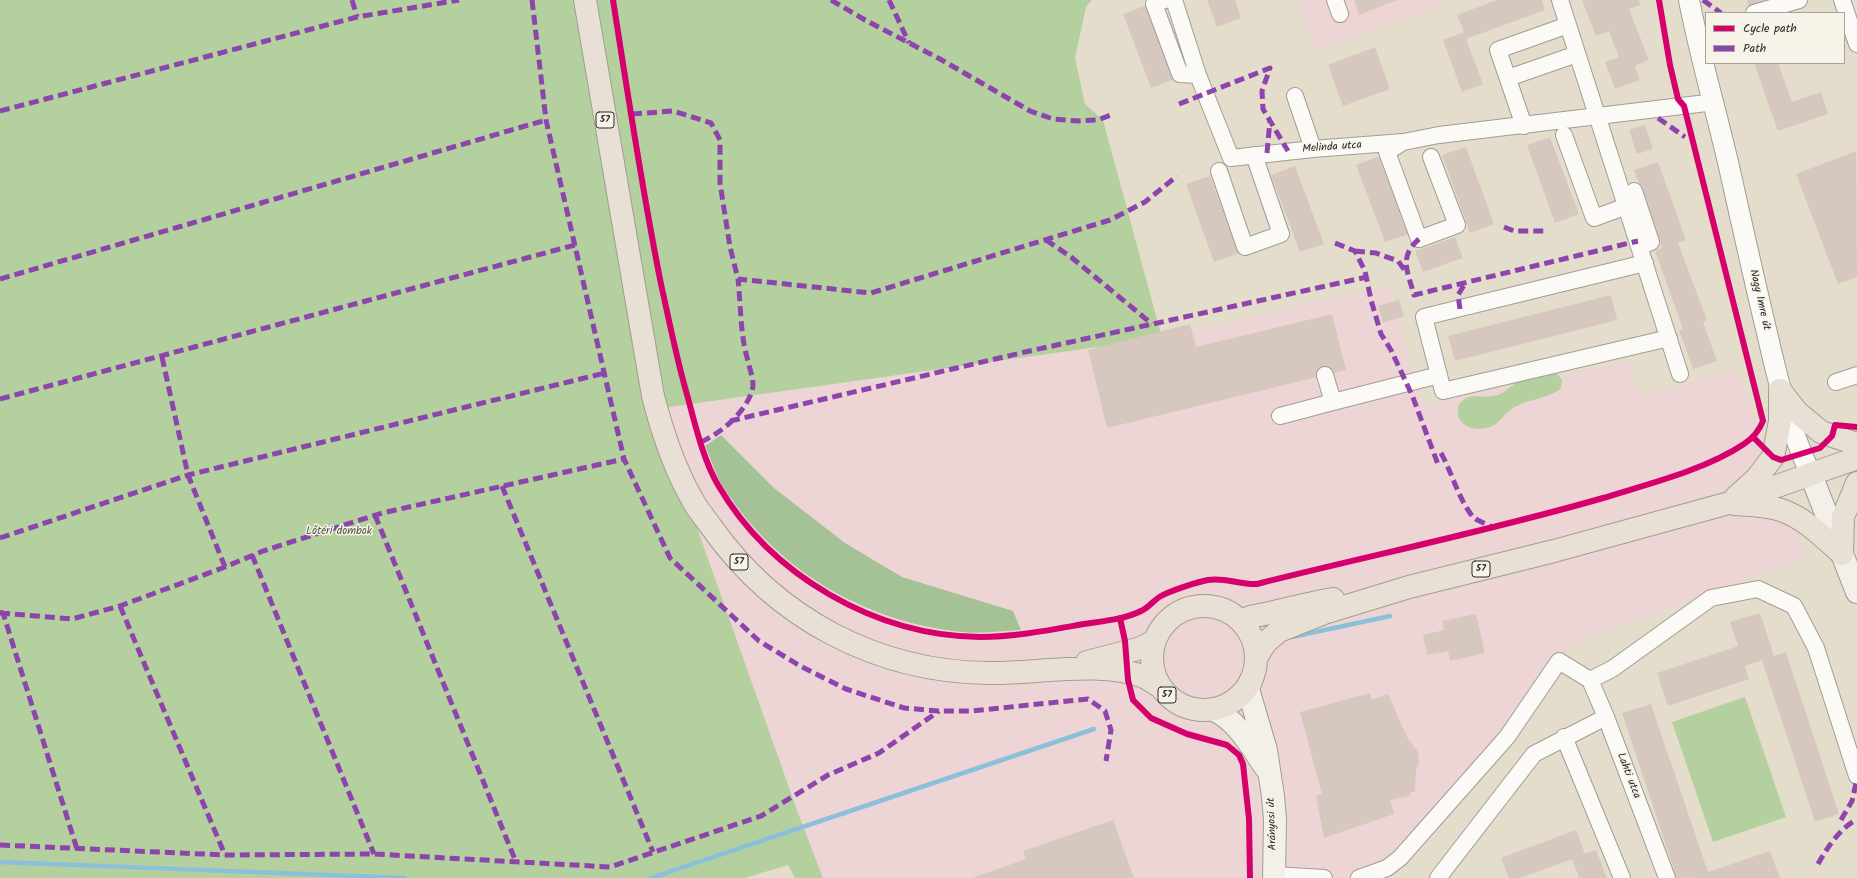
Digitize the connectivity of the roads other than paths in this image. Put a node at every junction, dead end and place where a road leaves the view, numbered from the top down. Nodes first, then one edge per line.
1 (585, 0) edge
2 (1165, 0) edge
3 (1174, 0) edge
4 (1560, 0) edge
5 (1689, 0) edge
6 (1799, 0) edge
7 (1842, 0) edge
8 (1757, 12) edge
9 (1568, 25) junction
10 (1700, 25) edge
11 (1857, 44) edge
12 (1705, 51) edge
13 (1577, 54) junction
14 (1708, 64) edge
15 (1198, 75) junction
16 (1508, 78) junction
17 (1295, 96) dead end
18 (1715, 102) junction
19 (1598, 117) junction
20 (1524, 126) junction
21 (1564, 135) dead end
22 (1403, 142) junction
23 (1313, 149) junction
24 (1254, 155) junction
25 (1431, 157) dead end
26 (1219, 171) dead end
27 (1617, 176) junction
28 (1627, 206) junction
29 (1640, 246) junction
30 (1645, 263) junction
31 (1669, 338) junction
32 (1680, 374) dead end
33 (1325, 375) dead end
34 (1439, 375) junction
35 (1857, 375) edge
36 (1836, 382) dead end
37 (1780, 390) junction
38 (1333, 402) junction
39 (1280, 416) dead end
40 (1857, 444) edge
41 (1857, 458) edge
42 (1811, 475) junction
43 (1857, 483) edge
44 (1729, 503) junction
45 (1842, 554) junction
46 (1409, 587) junction
47 (1857, 592) edge
48 (1241, 621) junction
49 (1154, 642) junction
50 (1254, 668) junction
51 (1055, 669) junction
52 (1590, 680) junction
53 (1160, 687) junction
54 (1214, 710) junction
55 (1606, 717) junction
56 (1564, 737) junction
57 (1268, 770) junction
58 (1857, 776) edge
59 (1274, 877) edge
60 (1324, 878) edge
61 (1360, 878) edge
62 (1438, 878) edge
63 (1622, 878) edge
64 (1667, 878) edge

1 - 51 main road, 57
2 - 15 street
3 - 15 street, Melinda utca
4 - 9 street
5 - 10 street, Nagy Imre út
6 - 8 street
7 - 11 street
9 - 13 street
9 - 16 street
10 - 12 street, Nagy Imre út
13 - 16 street
13 - 19 street
14 - 18 street, Nagy Imre út
15 - 24 street, Melinda utca
16 - 20 street
17 - 23 street
18 - 19 street, Melinda utca
18 - 37 street, Nagy Imre út
19 - 20 street, Melinda utca
19 - 27 street
20 - 22 street, Melinda utca
21 - 28 street
22 - 23 street, Melinda utca
22 - 25 street
23 - 24 street, Melinda utca
24 - 26 street
27 - 28 street
27 - 29 street
28 - 29 street
29 - 30 street
30 - 31 street
30 - 34 street
31 - 32 street
31 - 34 street
33 - 38 street
34 - 38 street
35 - 36 street
37 - 40 main road
37 - 42 street, Nagy Imre út
37 - 44 main road
38 - 39 street
41 - 42 main road, 57
42 - 44 main road, 57
42 - 45 main road, Nagy Imre út
43 - 45 main road
44 - 45 main road
44 - 46 main road, 57
45 - 47 main road, Nagy Imre út
46 - 48 main road, 57
46 - 50 main road, 57
48 - 49 main road, 57
48 - 50 main road, 57
49 - 51 main road, 57
49 - 53 main road, 57
50 - 54 main road, 57
50 - 57 main road, Arányosi út
51 - 53 main road, 57
52 - 55 street, Lahti utca
52 - 58 street
52 - 61 street
53 - 54 main road, 57
54 - 57 main road
55 - 56 street
55 - 64 street, Lahti utca
56 - 62 street
56 - 63 street
57 - 59 main road, Arányosi út
59 - 60 street

